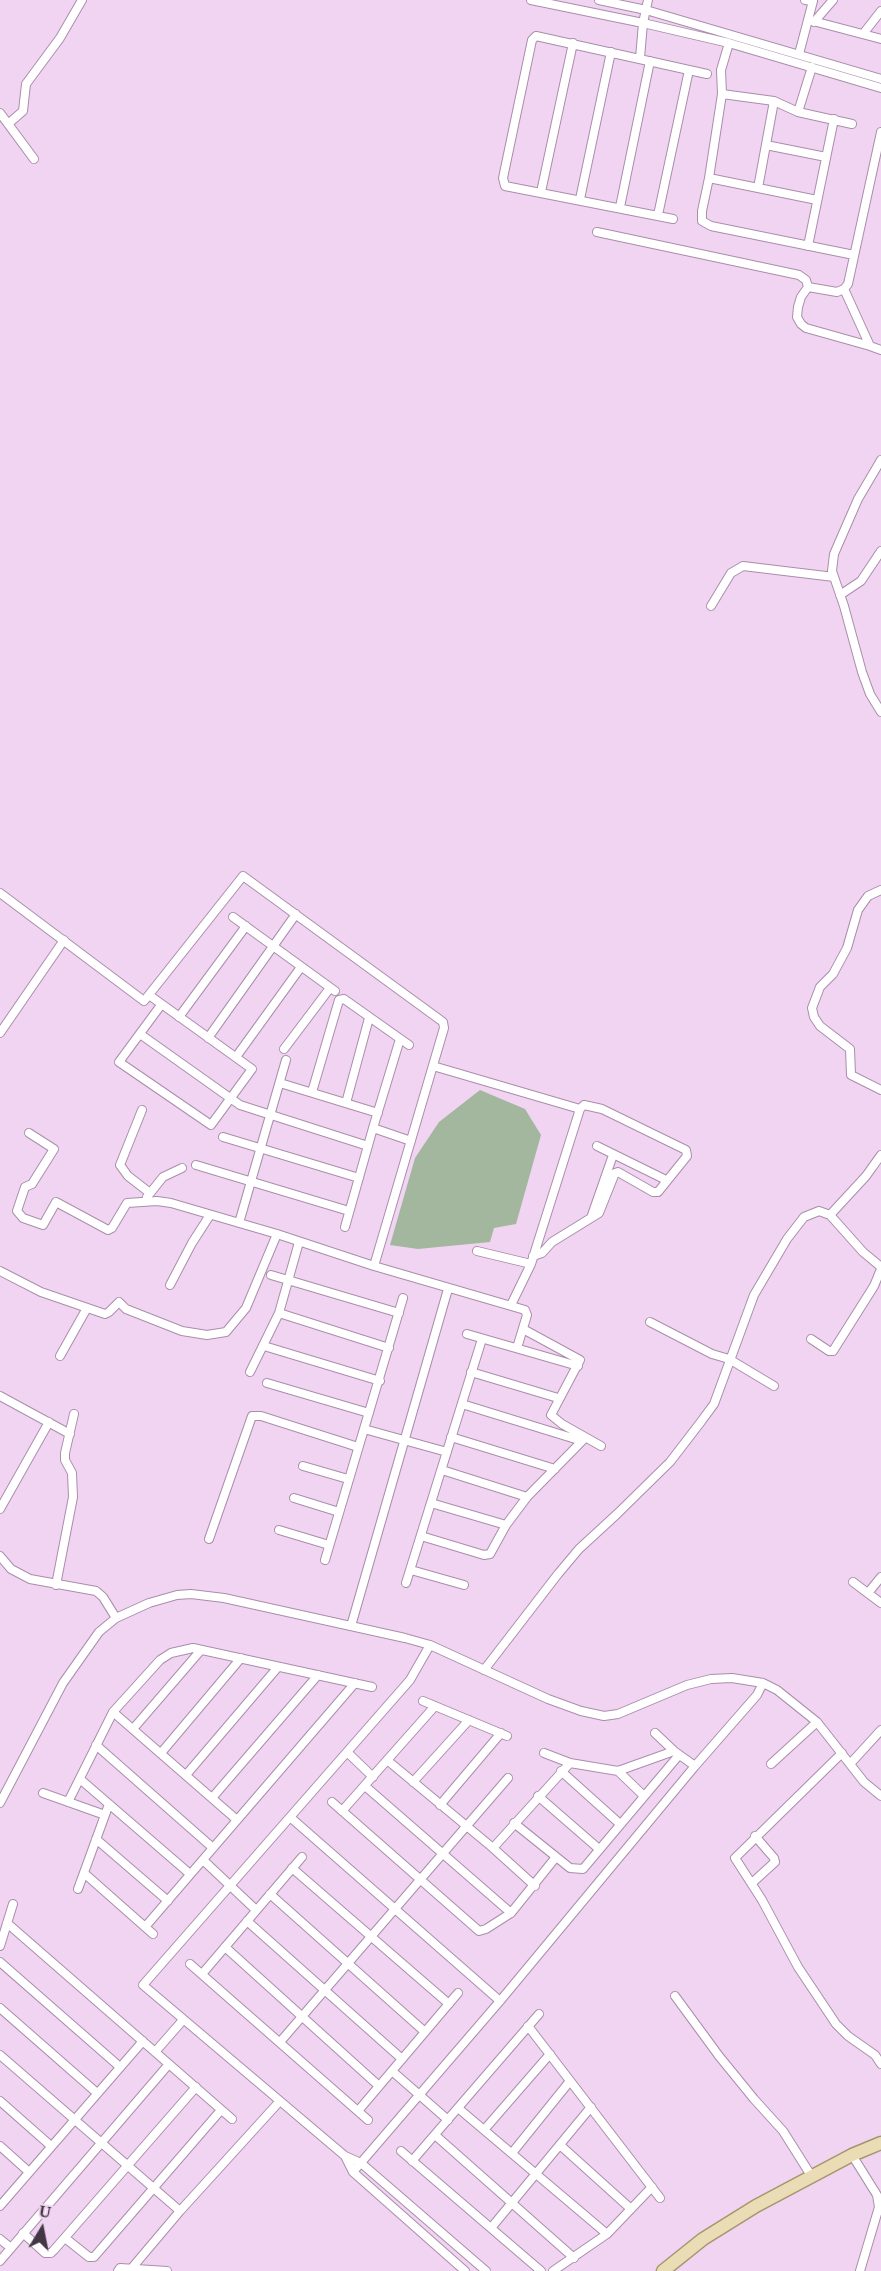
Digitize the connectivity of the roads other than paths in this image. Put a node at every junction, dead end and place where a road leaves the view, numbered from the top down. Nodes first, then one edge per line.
1 (82, 0) edge
2 (531, 0) edge
3 (598, 0) edge
4 (648, 0) edge
5 (810, 0) edge
6 (833, 0) edge
7 (646, 10) junction
8 (881, 11) edge
9 (643, 22) junction
10 (863, 34) junction
11 (881, 39) edge
12 (573, 43) junction
13 (729, 43) junction
14 (611, 52) junction
15 (798, 54) junction
16 (640, 58) junction
17 (650, 61) junction
18 (812, 67) junction
19 (688, 70) junction
20 (707, 74) dead end
21 (881, 79) edge
22 (881, 88) edge
23 (722, 94) junction
24 (774, 101) junction
25 (798, 112) junction
26 (0, 113) edge
27 (834, 119) junction
28 (8, 124) junction
29 (852, 124) dead end
30 (881, 132) edge
31 (766, 145) junction
32 (826, 157) junction
33 (34, 159) dead end
34 (710, 178) junction
35 (758, 188) junction
36 (541, 192) junction
37 (580, 199) junction
38 (818, 200) junction
39 (620, 207) junction
40 (657, 215) junction
41 (673, 219) dead end
42 (597, 232) dead end
43 (808, 246) junction
44 (854, 255) junction
45 (808, 287) junction
46 (844, 289) junction
47 (870, 346) junction
48 (881, 350) edge
49 (881, 460) edge
50 (881, 551) edge
51 (834, 577) junction
52 (840, 595) junction
53 (711, 606) dead end
54 (881, 712) edge
55 (881, 890) edge
56 (0, 893) edge
57 (296, 914) junction
58 (233, 917) dead end
59 (246, 927) junction
60 (64, 940) junction
61 (273, 946) junction
62 (301, 967) junction
63 (148, 996) junction
64 (161, 1005) junction
65 (179, 1017) junction
66 (369, 1018) junction
67 (0, 1033) edge
68 (140, 1034) junction
69 (208, 1038) junction
70 (399, 1039) junction
71 (410, 1046) dead end
72 (284, 1049) dead end
73 (236, 1057) junction
74 (286, 1060) dead end
75 (433, 1066) junction
76 (280, 1083) junction
77 (881, 1090) edge
78 (312, 1092) junction
79 (231, 1097) junction
80 (346, 1102) junction
81 (580, 1108) junction
82 (142, 1110) dead end
83 (378, 1113) junction
84 (270, 1116) junction
85 (373, 1128) junction
86 (28, 1133) dead end
87 (223, 1137) dead end
88 (411, 1141) junction
89 (368, 1146) junction
90 (597, 1146) dead end
91 (261, 1148) junction
92 (613, 1155) junction
93 (881, 1155) edge
94 (196, 1166) dead end
95 (182, 1168) dead end
96 (358, 1178) junction
97 (666, 1180) junction
98 (251, 1182) junction
99 (150, 1193) junction
100 (145, 1201) junction
101 (349, 1211) junction
102 (210, 1215) junction
103 (830, 1215) junction
104 (591, 1218) junction
105 (239, 1223) junction
106 (345, 1227) dead end
107 (277, 1234) junction
108 (299, 1242) junction
109 (477, 1251) dead end
110 (532, 1260) junction
111 (374, 1266) junction
112 (881, 1268) edge
113 (0, 1271) edge
114 (271, 1275) dead end
115 (289, 1281) junction
116 (170, 1285) dead end
117 (448, 1289) junction
118 (403, 1298) dead end
119 (511, 1305) junction
120 (87, 1308) junction
121 (399, 1313) junction
122 (279, 1314) junction
123 (650, 1322) dead end
124 (523, 1329) junction
125 (466, 1334) dead end
126 (482, 1339) junction
127 (811, 1339) dead end
128 (264, 1346) junction
129 (389, 1348) junction
130 (517, 1348) junction
131 (60, 1356) dead end
132 (729, 1359) junction
133 (578, 1366) junction
134 (250, 1372) dead end
135 (471, 1372) junction
136 (380, 1381) junction
137 (267, 1383) dead end
138 (774, 1386) dead end
139 (0, 1396) edge
140 (558, 1398) junction
141 (462, 1404) junction
142 (369, 1413) junction
143 (74, 1414) dead end
144 (49, 1422) junction
145 (364, 1429) junction
146 (70, 1434) junction
147 (452, 1437) junction
148 (584, 1439) junction
149 (405, 1440) junction
150 (601, 1446) dead end
151 (358, 1447) junction
152 (447, 1452) junction
153 (303, 1466) dead end
154 (442, 1470) junction
155 (555, 1470) junction
156 (348, 1479) junction
157 (527, 1497) junction
158 (294, 1498) dead end
159 (431, 1503) junction
160 (0, 1509) edge
161 (339, 1512) junction
162 (507, 1526) junction
163 (279, 1530) dead end
164 (421, 1536) junction
165 (209, 1539) dead end
166 (329, 1545) junction
167 (0, 1556) edge
168 (325, 1560) dead end
169 (411, 1570) junction
170 (881, 1576) edge
171 (853, 1582) dead end
172 (406, 1583) dead end
173 (56, 1585) junction
174 (464, 1585) dead end
175 (868, 1593) junction
176 (881, 1603) edge
177 (116, 1618) junction
178 (351, 1626) junction
179 (430, 1646) junction
180 (201, 1650) junction
181 (241, 1658) junction
182 (278, 1667) junction
183 (484, 1670) junction
184 (318, 1675) junction
185 (355, 1683) junction
186 (763, 1684) junction
187 (372, 1687) dead end
188 (423, 1701) dead end
189 (435, 1706) junction
190 (113, 1712) junction
191 (469, 1720) junction
192 (816, 1723) junction
193 (133, 1729) junction
194 (881, 1730) edge
195 (655, 1733) dead end
196 (96, 1745) junction
197 (346, 1752) junction
198 (160, 1753) junction
199 (544, 1753) dead end
200 (677, 1753) junction
201 (841, 1754) junction
202 (387, 1760) junction
203 (570, 1763) junction
204 (771, 1764) dead end
205 (850, 1764) junction
206 (695, 1766) junction
207 (561, 1771) junction
208 (618, 1771) junction
209 (186, 1775) junction
210 (373, 1776) junction
211 (508, 1778) dead end
212 (80, 1779) junction
213 (413, 1782) junction
214 (364, 1786) junction
215 (43, 1793) dead end
216 (538, 1796) junction
217 (644, 1796) junction
218 (881, 1796) edge
219 (212, 1798) junction
220 (68, 1802) junction
221 (332, 1802) dead end
222 (0, 1803) edge
223 (109, 1804) junction
224 (440, 1805) junction
225 (342, 1811) junction
226 (105, 1815) junction
227 (290, 1817) junction
228 (237, 1820) junction
229 (514, 1823) junction
230 (620, 1824) junction
231 (465, 1827) junction
232 (755, 1836) junction
233 (96, 1839) junction
234 (213, 1848) junction
235 (493, 1848) junction
236 (599, 1849) junction
237 (442, 1853) junction
238 (302, 1857) dead end
239 (556, 1857) junction
240 (203, 1860) junction
241 (292, 1868) junction
242 (84, 1873) junction
243 (190, 1874) junction
244 (420, 1879) junction
245 (752, 1883) junction
246 (231, 1885) junction
247 (535, 1886) junction
248 (78, 1889) dead end
249 (270, 1894) junction
250 (168, 1900) junction
251 (14, 1904) dead end
252 (395, 1909) junction
253 (256, 1910) junction
254 (511, 1913) junction
255 (247, 1921) junction
256 (7, 1923) junction
257 (145, 1927) junction
258 (153, 1934) dead end
259 (371, 1936) junction
260 (0, 1946) edge
261 (225, 1947) junction
262 (0, 1962) edge
263 (348, 1963) junction
264 (190, 1964) dead end
265 (202, 1974) junction
266 (325, 1989) junction
267 (458, 1993) dead end
268 (675, 1996) dead end
269 (500, 2001) junction
270 (449, 2004) junction
271 (0, 2008) edge
272 (538, 2014) dead end
273 (302, 2016) junction
274 (183, 2020) junction
275 (528, 2026) junction
276 (425, 2032) junction
277 (142, 2041) junction
278 (279, 2042) junction
279 (155, 2052) junction
280 (550, 2054) junction
281 (0, 2055) edge
282 (402, 2059) junction
283 (170, 2064) junction
284 (881, 2064) edge
285 (120, 2067) junction
286 (392, 2072) junction
287 (570, 2081) junction
288 (379, 2086) junction
289 (196, 2087) junction
290 (97, 2093) junction
291 (419, 2096) junction
292 (0, 2101) edge
293 (279, 2102) junction
294 (591, 2107) junction
295 (458, 2108) junction
296 (221, 2110) junction
297 (358, 2111) junction
298 (232, 2119) dead end
299 (74, 2120) junction
300 (368, 2120) dead end
301 (448, 2120) junction
302 (484, 2130) junction
303 (435, 2135) junction
304 (101, 2143) junction
305 (881, 2143) edge
306 (560, 2145) junction
307 (0, 2146) edge
308 (51, 2146) junction
309 (401, 2151) dead end
310 (512, 2153) junction
311 (852, 2155) junction
312 (345, 2156) junction
313 (412, 2161) junction
314 (361, 2163) junction
315 (128, 2166) junction
316 (29, 2172) junction
317 (353, 2172) junction
318 (536, 2174) junction
319 (812, 2177) junction
320 (652, 2187) junction
321 (153, 2188) junction
322 (0, 2191) edge
323 (7, 2198) junction
324 (660, 2198) dead end
325 (512, 2203) junction
326 (0, 2206) edge
327 (631, 2209) junction
328 (180, 2211) junction
329 (491, 2228) junction
330 (23, 2234) junction
331 (607, 2234) junction
332 (65, 2238) junction
333 (0, 2239) edge
334 (11, 2248) junction
335 (574, 2258) junction
336 (0, 2261) edge
337 (131, 2269) junction
338 (118, 2271) edge
339 (167, 2271) edge
340 (465, 2271) edge
341 (486, 2271) edge
342 (541, 2271) edge
343 (554, 2271) edge
344 (663, 2271) edge
345 (860, 2271) edge

1 - 28 street
2 - 9 street
3 - 7 street
4 - 7 street
5 - 15 street
6 - 10 street
7 - 9 street
7 - 15 street
8 - 10 street
9 - 13 street
9 - 16 street
10 - 11 street
12 - 14 street
12 - 36 street
12 - 36 street
13 - 18 street
13 - 23 street
14 - 16 street
14 - 37 street
15 - 21 street
16 - 17 street
17 - 19 street
17 - 39 street
18 - 22 street
18 - 25 street
19 - 20 street
19 - 40 street
23 - 24 street
23 - 34 street
24 - 25 street
24 - 31 street
25 - 27 street
26 - 28 street
27 - 29 street
27 - 32 street
28 - 33 street
30 - 44 street
31 - 32 street
31 - 35 street
32 - 38 street
34 - 35 street
34 - 43 street
35 - 38 street
36 - 37 street
37 - 39 street
38 - 43 street
39 - 40 street
40 - 41 street
42 - 45 street
43 - 44 street
44 - 46 street
45 - 46 street
45 - 47 street
46 - 47 street
47 - 48 street
49 - 51 street
50 - 52 street
51 - 52 street
51 - 53 street
52 - 54 street
55 - 77 street
56 - 60 street
57 - 61 street
57 - 63 street
57 - 75 street
58 - 59 street
59 - 61 street
59 - 65 street
60 - 63 street
60 - 67 street
61 - 62 street
61 - 69 street
62 - 72 street
62 - 73 street
63 - 64 street
64 - 65 street
64 - 68 street
65 - 69 street
66 - 70 street
66 - 78 street
66 - 80 street
68 - 79 street
68 - 79 street
69 - 73 street
70 - 71 street
70 - 83 street
73 - 79 street
74 - 76 street
75 - 81 street
75 - 88 street
76 - 78 street
76 - 84 street
78 - 80 street
79 - 84 street
80 - 83 street
81 - 97 street
81 - 110 street
82 - 99 street
83 - 85 street
84 - 89 street
84 - 91 street
85 - 88 street
85 - 89 street
86 - 100 street
87 - 91 street
88 - 111 street
89 - 96 street
90 - 92 street
91 - 96 street
91 - 98 street
92 - 97 street
92 - 104 street
93 - 103 street
94 - 98 street
95 - 99 street
96 - 101 street
97 - 104 street
98 - 101 street
98 - 105 street
99 - 100 street
100 - 102 street
101 - 106 street
102 - 105 street
102 - 116 street
103 - 112 street
103 - 132 street
104 - 110 street
105 - 107 street
107 - 108 street
107 - 120 street
108 - 111 street
108 - 115 street
109 - 110 street
110 - 119 street
111 - 117 street
112 - 127 street
113 - 120 street
114 - 115 street
115 - 121 street
115 - 122 street
117 - 119 street
117 - 149 street
118 - 121 street
119 - 124 street
120 - 131 street
121 - 129 street
122 - 128 street
122 - 129 street
123 - 132 street
124 - 130 street
124 - 133 street
125 - 126 street
126 - 130 street
126 - 135 street
128 - 134 street
128 - 136 street
129 - 136 street
130 - 133 street
132 - 138 street
132 - 183 street
133 - 140 street
135 - 140 street
135 - 141 street
136 - 142 street
137 - 142 street
139 - 144 street
140 - 148 street
141 - 147 street
141 - 148 street
142 - 145 street
143 - 146 street
144 - 146 street
144 - 160 street
145 - 149 street
145 - 151 street
146 - 173 street
147 - 152 street
147 - 155 street
148 - 150 street
148 - 155 street
149 - 152 street
149 - 178 street
151 - 156 street
151 - 165 street
152 - 154 street
153 - 156 street
154 - 157 street
154 - 159 street
155 - 157 street
156 - 161 street
157 - 162 street
158 - 161 street
159 - 162 street
159 - 164 street
161 - 166 street
162 - 164 street
163 - 166 street
164 - 169 street
166 - 168 street
167 - 173 street
169 - 172 street
169 - 174 street
170 - 175 street
171 - 175 street
173 - 177 street
175 - 176 street
177 - 178 street
177 - 222 street
178 - 179 street
179 - 183 street
179 - 197 street
180 - 181 street
180 - 190 street
180 - 193 street
181 - 182 street
181 - 198 street
182 - 184 street
182 - 209 street
183 - 186 street
184 - 185 street
184 - 219 street
185 - 187 street
185 - 228 street
186 - 192 street
186 - 206 street
188 - 189 street
189 - 191 street
189 - 202 street
190 - 193 street
190 - 196 street
191 - 213 street
191 - 224 street
192 - 201 street
192 - 204 street
193 - 198 street
194 - 205 street
195 - 200 street
196 - 212 street
196 - 234 street
197 - 210 street
197 - 227 street
198 - 209 street
199 - 203 street
200 - 206 street
200 - 208 street
200 - 217 street
201 - 205 street
201 - 232 street
202 - 210 street
202 - 213 street
203 - 207 street
203 - 208 street
205 - 218 street
206 - 269 street
207 - 216 street
207 - 230 street
208 - 217 street
209 - 219 street
210 - 214 street
211 - 231 street
212 - 220 street
212 - 223 street
213 - 224 street
214 - 225 street
214 - 237 street
215 - 220 street
216 - 229 street
216 - 236 street
217 - 230 street
219 - 228 street
220 - 226 street
221 - 225 street
223 - 226 street
223 - 243 street
224 - 231 street
225 - 244 street
226 - 233 street
227 - 246 street
227 - 252 street
228 - 234 street
229 - 235 street
229 - 239 street
230 - 236 street
231 - 235 street
231 - 237 street
232 - 245 street
232 - 245 street
233 - 242 street
233 - 250 street
234 - 240 street
235 - 247 street
236 - 239 street
237 - 244 street
237 - 254 street
238 - 241 street
239 - 247 street
240 - 243 street
240 - 246 street
241 - 249 street
241 - 259 street
242 - 248 street
242 - 257 street
243 - 250 street
244 - 252 street
244 - 254 street
245 - 284 street
246 - 253 street
246 - 274 street
247 - 254 street
249 - 253 street
249 - 263 street
250 - 257 street
251 - 256 street
252 - 259 street
252 - 269 street
253 - 255 street
255 - 261 street
255 - 266 street
256 - 260 street
256 - 277 street
257 - 258 street
259 - 263 street
259 - 270 street
261 - 265 street
261 - 273 street
262 - 285 street
263 - 266 street
263 - 276 street
264 - 265 street
265 - 278 street
266 - 273 street
266 - 282 street
267 - 270 street
268 - 319 street
269 - 291 street
270 - 276 street
271 - 290 street
272 - 275 street
273 - 278 street
273 - 288 street
274 - 279 street
274 - 293 street
275 - 280 street
275 - 295 street
276 - 282 street
277 - 279 street
277 - 285 street
278 - 297 street
279 - 283 street
280 - 287 street
280 - 302 street
281 - 299 street
282 - 286 street
283 - 289 street
283 - 304 street
285 - 290 street
286 - 288 street
286 - 291 street
287 - 294 street
287 - 310 street
288 - 297 street
289 - 296 street
289 - 315 street
290 - 299 street
291 - 301 street
291 - 314 street
292 - 308 street
293 - 312 street
293 - 328 street
294 - 306 street
294 - 320 street
295 - 301 street
295 - 302 street
296 - 298 street
296 - 321 street
297 - 300 street
299 - 304 street
299 - 308 street
301 - 303 street
302 - 310 street
303 - 313 street
303 - 325 street
304 - 315 street
304 - 330 street
305 - 311 main road
306 - 318 street
306 - 327 street
307 - 316 street
308 - 316 street
309 - 313 street
310 - 318 street
311 - 319 main road
311 - 345 street
312 - 314 street
312 - 317 street
313 - 329 street
314 - 317 street
314 - 341 street
315 - 321 street
315 - 332 street
316 - 323 street
317 - 340 street
318 - 325 street
318 - 331 street
319 - 344 main road
320 - 324 street
320 - 327 street
321 - 328 street
321 - 332 street
322 - 323 street
323 - 326 street
325 - 329 street
325 - 335 street
327 - 331 street
328 - 337 street
329 - 342 street
330 - 332 street
330 - 334 street
331 - 335 street
333 - 334 street
334 - 336 street
335 - 343 street
337 - 338 street
337 - 339 street

